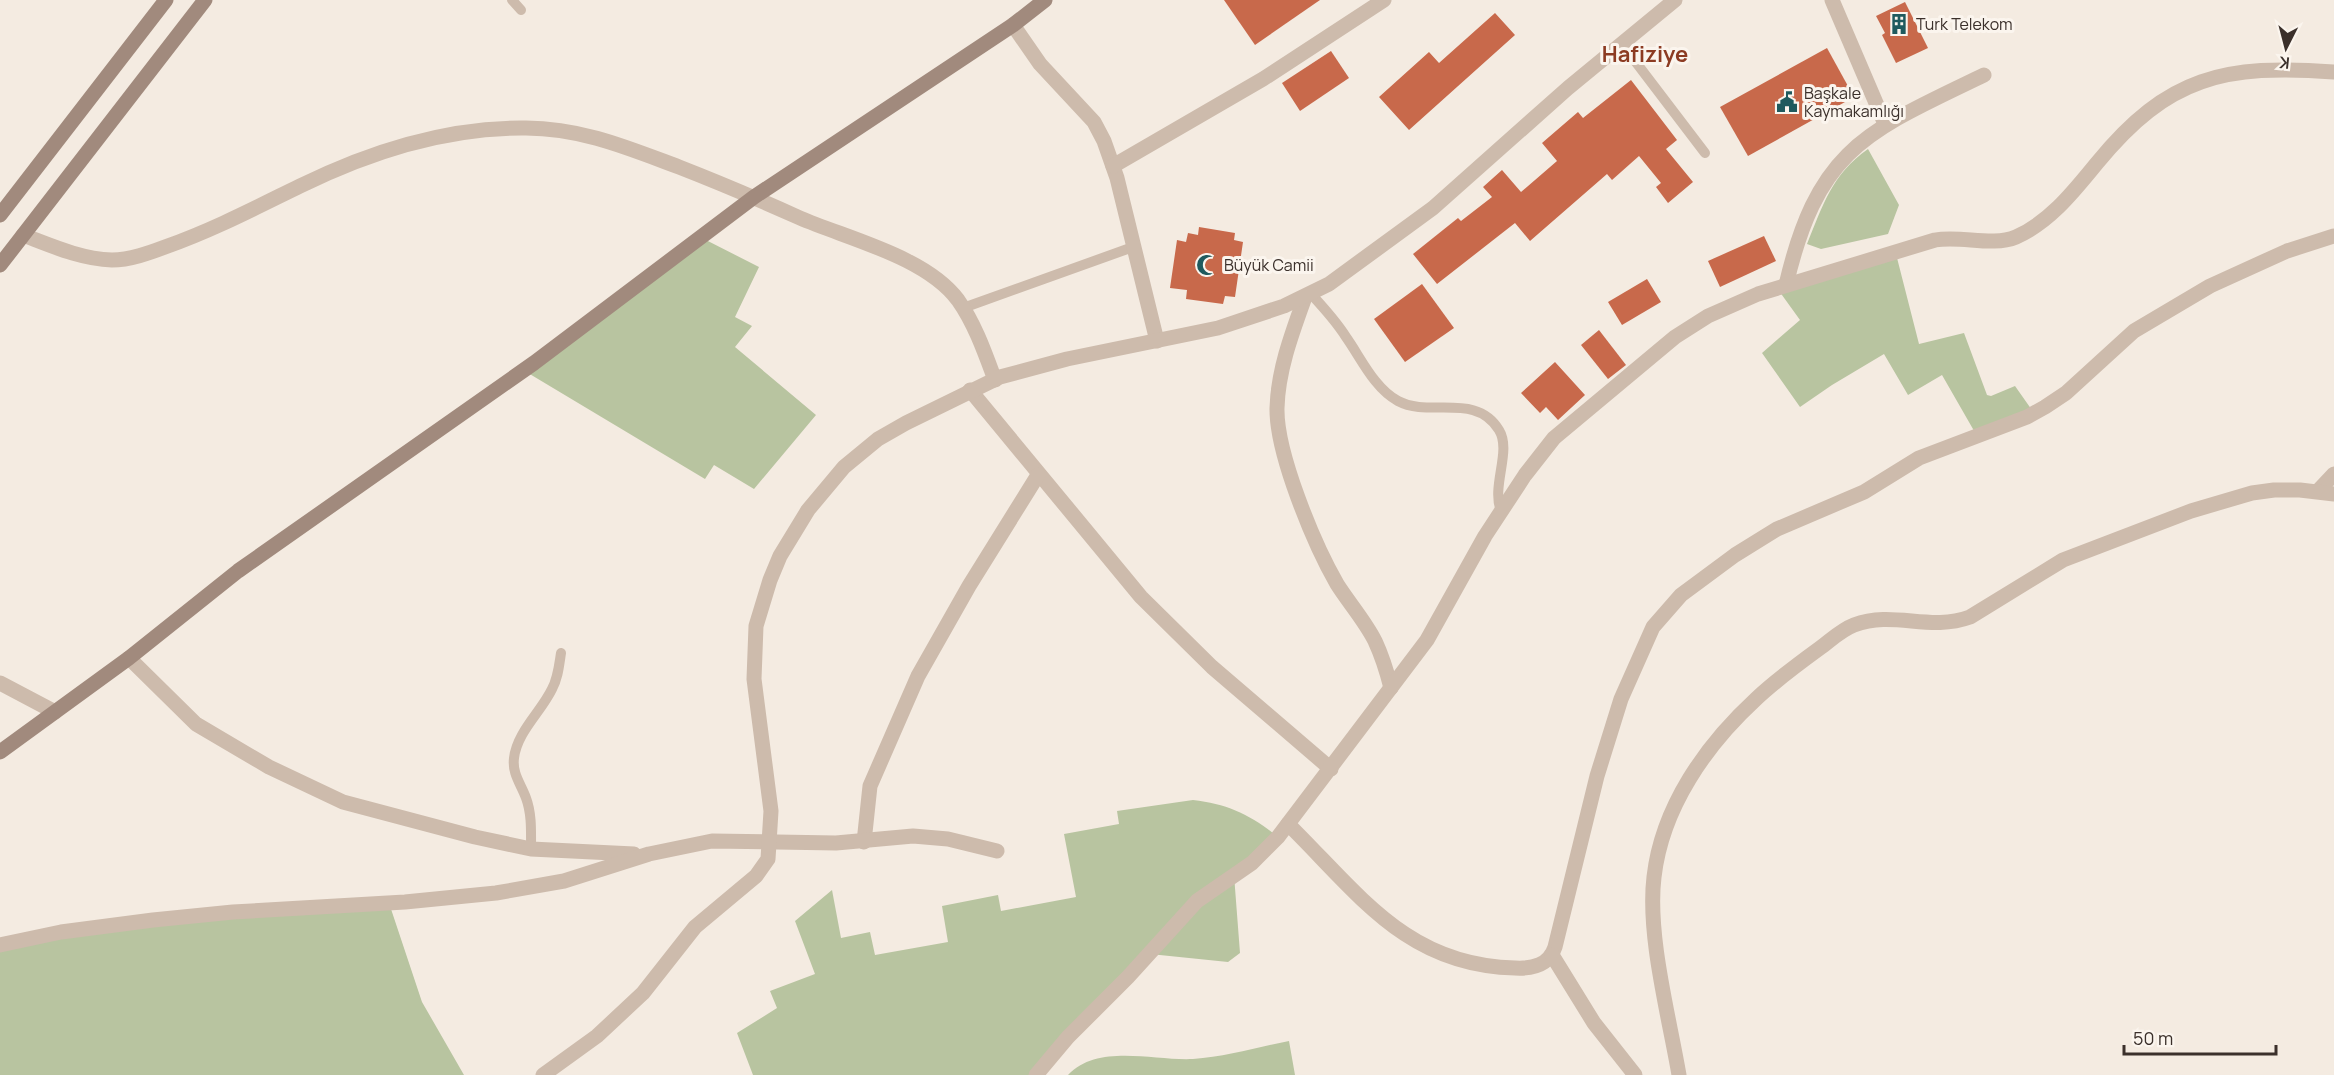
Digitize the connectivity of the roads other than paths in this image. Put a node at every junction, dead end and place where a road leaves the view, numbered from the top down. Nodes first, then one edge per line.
1 (166, 0) edge
2 (205, 0) edge
3 (512, 0) edge
4 (1045, 0) edge
5 (1384, 0) edge
6 (1675, 0) edge
7 (1849, 0) edge
8 (1833, 4) edge
9 (521, 10) dead end
10 (1013, 25) junction
11 (1622, 44) junction
12 (2334, 72) edge
13 (1984, 75) dead end
14 (1885, 124) junction
15 (1705, 153) dead end
16 (1113, 166) junction
17 (754, 197) junction
18 (0, 215) edge
19 (23, 235) junction
20 (2334, 236) edge
21 (1133, 247) junction
22 (0, 265) edge
23 (1786, 285) junction
24 (1308, 296) junction
25 (963, 308) junction
26 (1157, 341) junction
27 (995, 380) junction
28 (970, 390) junction
29 (2334, 474) edge
30 (1038, 476) junction
31 (2318, 491) junction
32 (2334, 494) edge
33 (1501, 511) junction
34 (561, 653) dead end
35 (129, 658) junction
36 (0, 683) edge
37 (1391, 688) junction
38 (55, 712) junction
39 (0, 752) edge
40 (1330, 769) junction
41 (1288, 824) junction
42 (771, 840) junction
43 (864, 842) junction
44 (531, 849) junction
45 (997, 851) dead end
46 (649, 854) junction
47 (0, 945) edge
48 (1552, 955) junction
49 (543, 1075) edge
50 (1036, 1075) edge
51 (1635, 1075) edge
52 (1679, 1075) edge

1 - 18 street
2 - 19 street
3 - 9 lane
4 - 10 street
5 - 16 street
6 - 11 street
7 - 8 street
8 - 14 street
10 - 16 street
10 - 17 street
11 - 15 lane
11 - 24 street
12 - 23 street
13 - 14 street
14 - 23 street
16 - 21 street
17 - 19 street
17 - 25 street
17 - 35 street
19 - 22 street
20 - 48 street
21 - 25 lane
21 - 26 street
23 - 33 street
24 - 26 street
24 - 33 lane
24 - 37 street
25 - 27 street
26 - 27 street
27 - 28 street
28 - 30 street
28 - 42 street
29 - 31 street
30 - 40 street
30 - 43 street
31 - 32 street
31 - 52 street
33 - 37 street
34 - 44 lane
35 - 38 street
35 - 44 street
36 - 38 street
37 - 40 street
38 - 39 street
40 - 41 street
41 - 48 street
41 - 50 street
42 - 43 street
42 - 46 street
42 - 49 street
43 - 45 street
44 - 46 street
46 - 47 street
48 - 51 street

